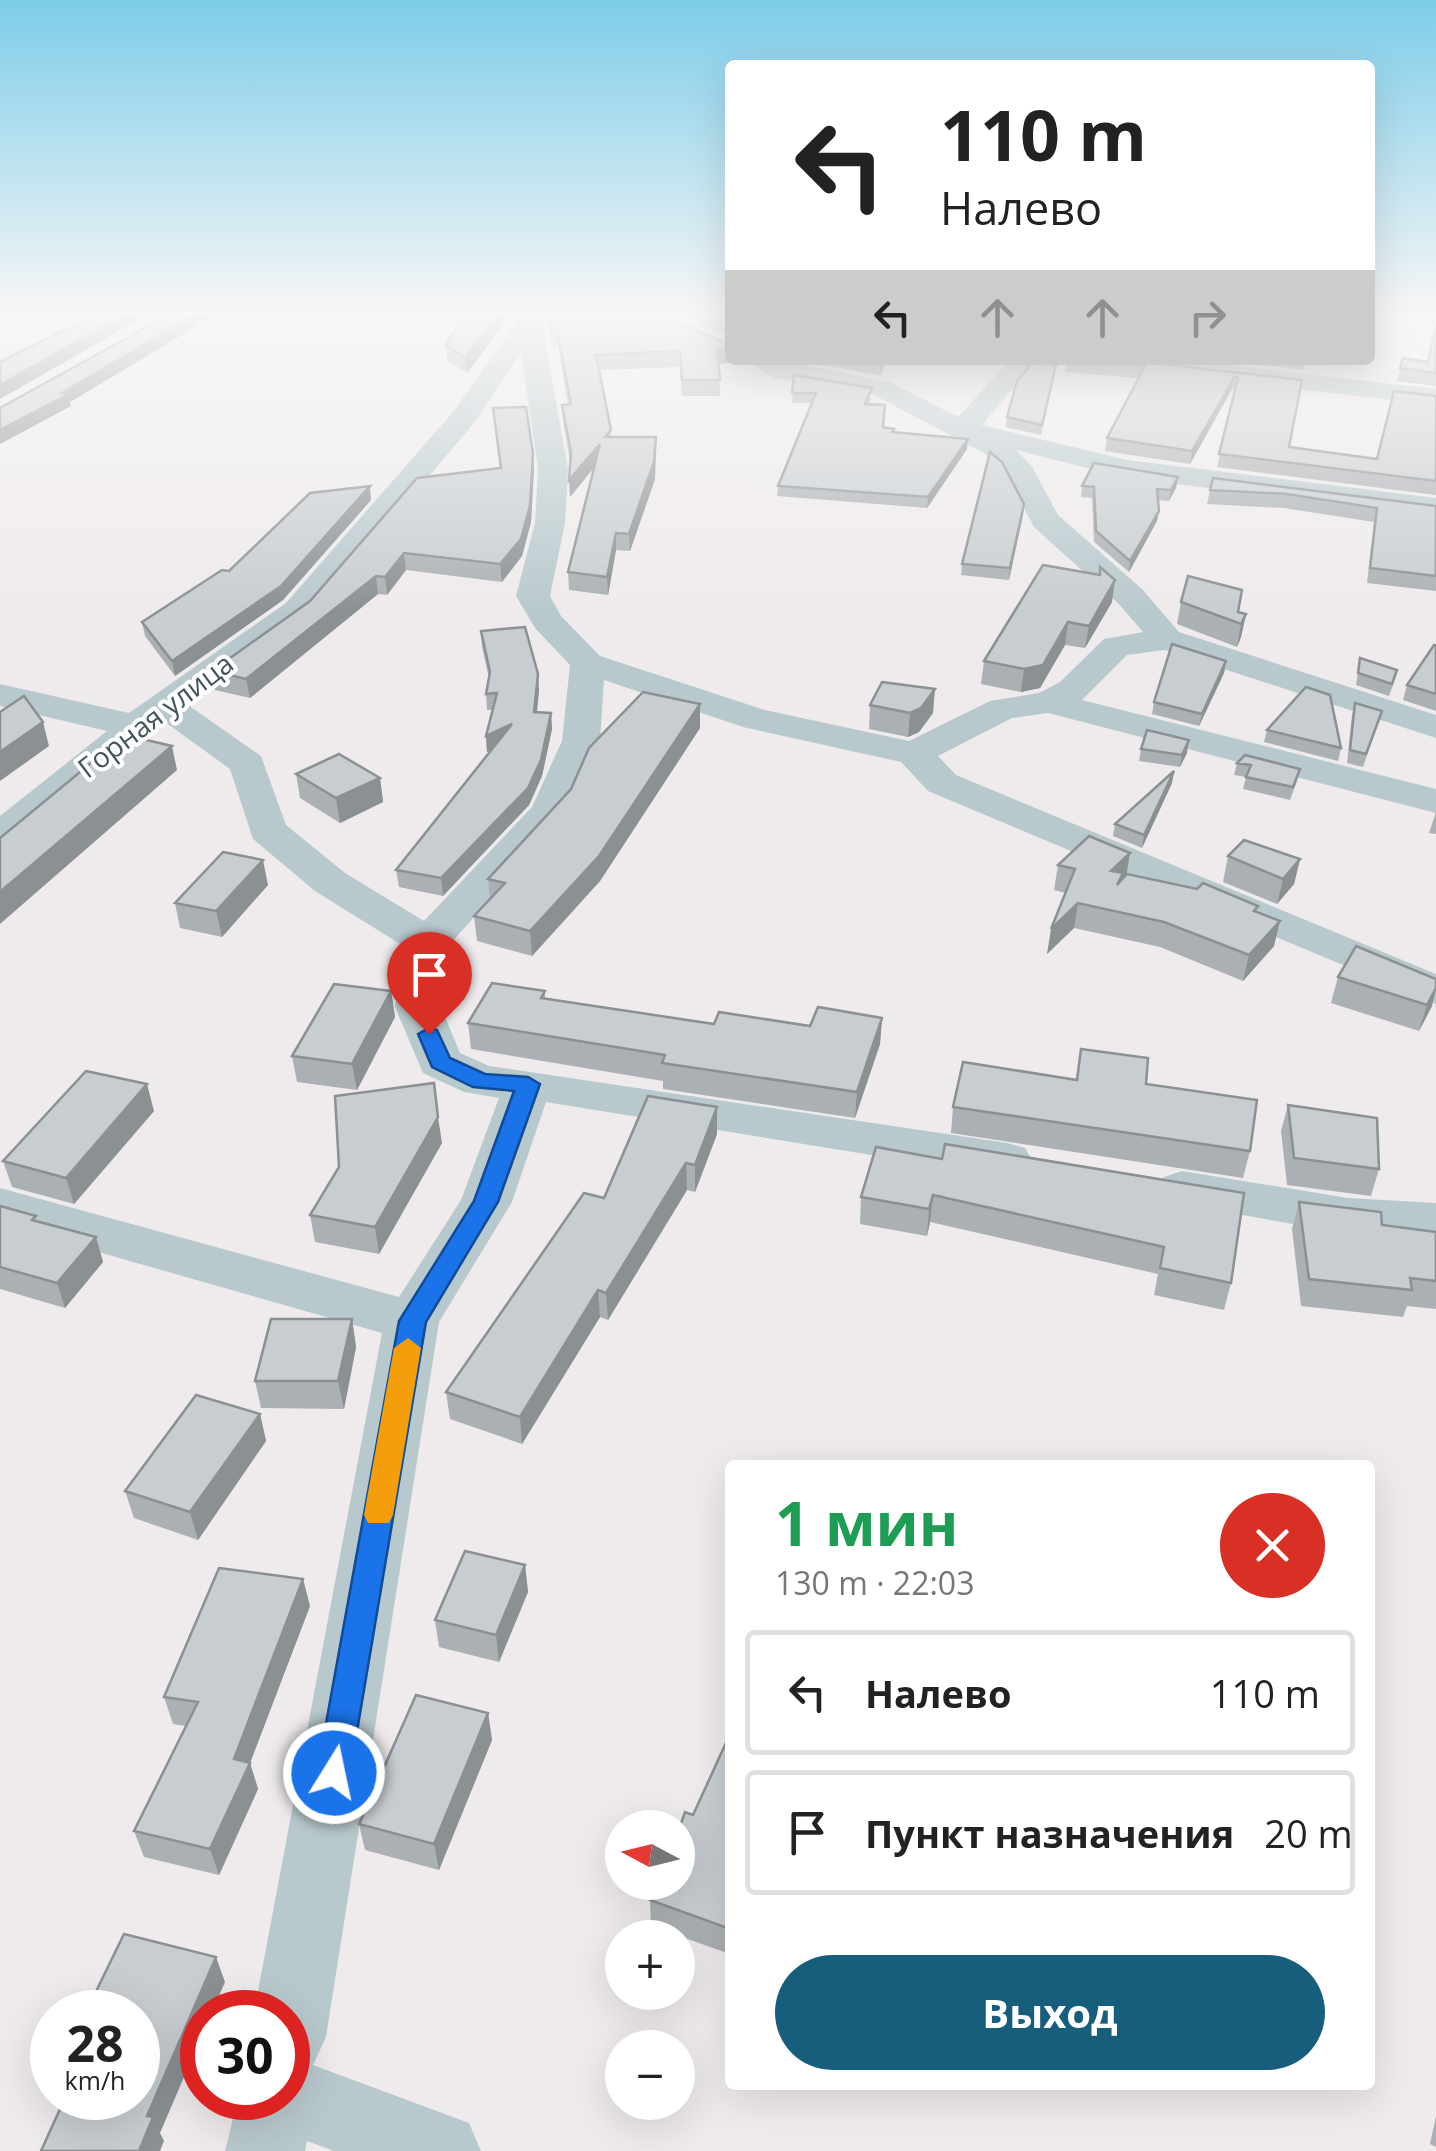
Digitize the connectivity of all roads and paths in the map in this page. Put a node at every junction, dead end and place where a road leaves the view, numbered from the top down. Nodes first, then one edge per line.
1 (467, 412) edge
2 (543, 412) edge
3 (928, 412) edge
4 (978, 412) edge
5 (962, 430) junction
6 (1436, 507) edge
7 (1167, 639) junction
8 (588, 664) junction
9 (0, 694) edge
10 (1048, 702) junction
11 (150, 715) junction
12 (1436, 726) edge
13 (914, 753) junction
14 (1436, 801) edge
15 (0, 836) edge
16 (428, 942) junction
17 (1436, 990) edge
18 (528, 1084) junction
19 (1052, 1168) edge
20 (1144, 1183) edge
21 (0, 1206) edge
22 (1436, 1221) edge
23 (412, 1321) junction
24 (296, 1990) edge
25 (310, 2103) edge
26 (272, 2120) edge
27 (265, 2151) edge
28 (441, 2151) edge

1 - 11 street, Горная улица
2 - 8 street
3 - 5 street
4 - 5 street
5 - 6 street
5 - 7 street
7 - 10 street
7 - 12 street
8 - 13 street
8 - 16 street
9 - 11 street
10 - 13 street
10 - 14 street
11 - 15 street, Горная улица
11 - 16 street
13 - 17 street
16 - 18 street
18 - 19 street
18 - 23 street
20 - 22 street
21 - 23 street
23 - 24 street
25 - 28 street
26 - 27 street

